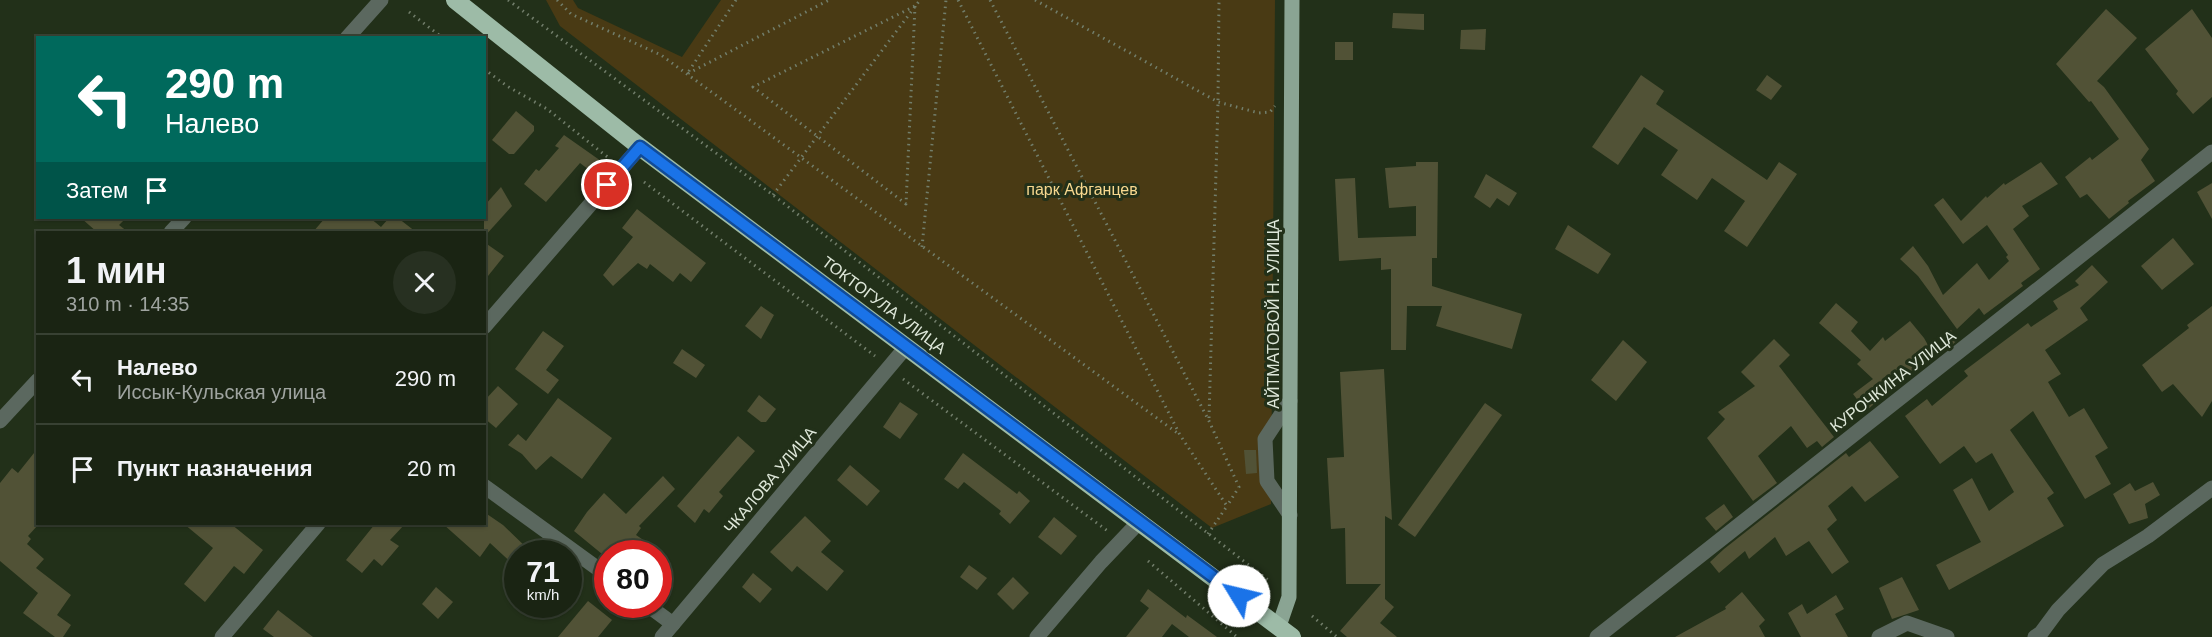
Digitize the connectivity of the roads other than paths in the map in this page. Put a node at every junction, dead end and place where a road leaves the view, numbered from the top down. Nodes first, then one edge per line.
1 (381, 0) edge
2 (455, 0) edge
3 (1292, 0) edge
4 (349, 36) edge
5 (640, 147) junction
6 (2212, 152) edge
7 (183, 219) edge
8 (172, 231) edge
9 (486, 325) edge
10 (906, 347) junction
11 (36, 382) edge
12 (1290, 401) junction
13 (0, 422) edge
14 (486, 487) edge
15 (2212, 488) edge
16 (1290, 515) junction
17 (1139, 522) junction
18 (317, 525) edge
19 (594, 566) edge
20 (665, 618) edge
21 (673, 624) junction
22 (1286, 631) edge
23 (222, 637) edge
24 (662, 637) edge
25 (1036, 637) edge
26 (1597, 637) edge
27 (1879, 637) edge
28 (1947, 637) edge
29 (2035, 637) edge

1 - 4 street
2 - 5 highway, ТОКТОГУЛА УЛИЦА
3 - 12 main road, АЙТМАТОВОЙ Н. УЛИЦА
5 - 9 street
5 - 10 highway, ТОКТОГУЛА УЛИЦА
6 - 26 street, КУРОЧКИНА УЛИЦА
7 - 8 street
10 - 17 highway, ТОКТОГУЛА УЛИЦА
10 - 21 street, ЧКАЛОВА УЛИЦА
11 - 13 street
12 - 16 main road, АЙТМАТОВОЙ Н. УЛИЦА
12 - 16 street
14 - 19 street
15 - 29 street
16 - 22 main road, АЙТМАТОВОЙ Н. УЛИЦА
17 - 22 highway, ТОКТОГУЛА УЛИЦА
17 - 25 street
18 - 23 street
20 - 21 street
21 - 24 street, ЧКАЛОВА УЛИЦА
27 - 28 street

